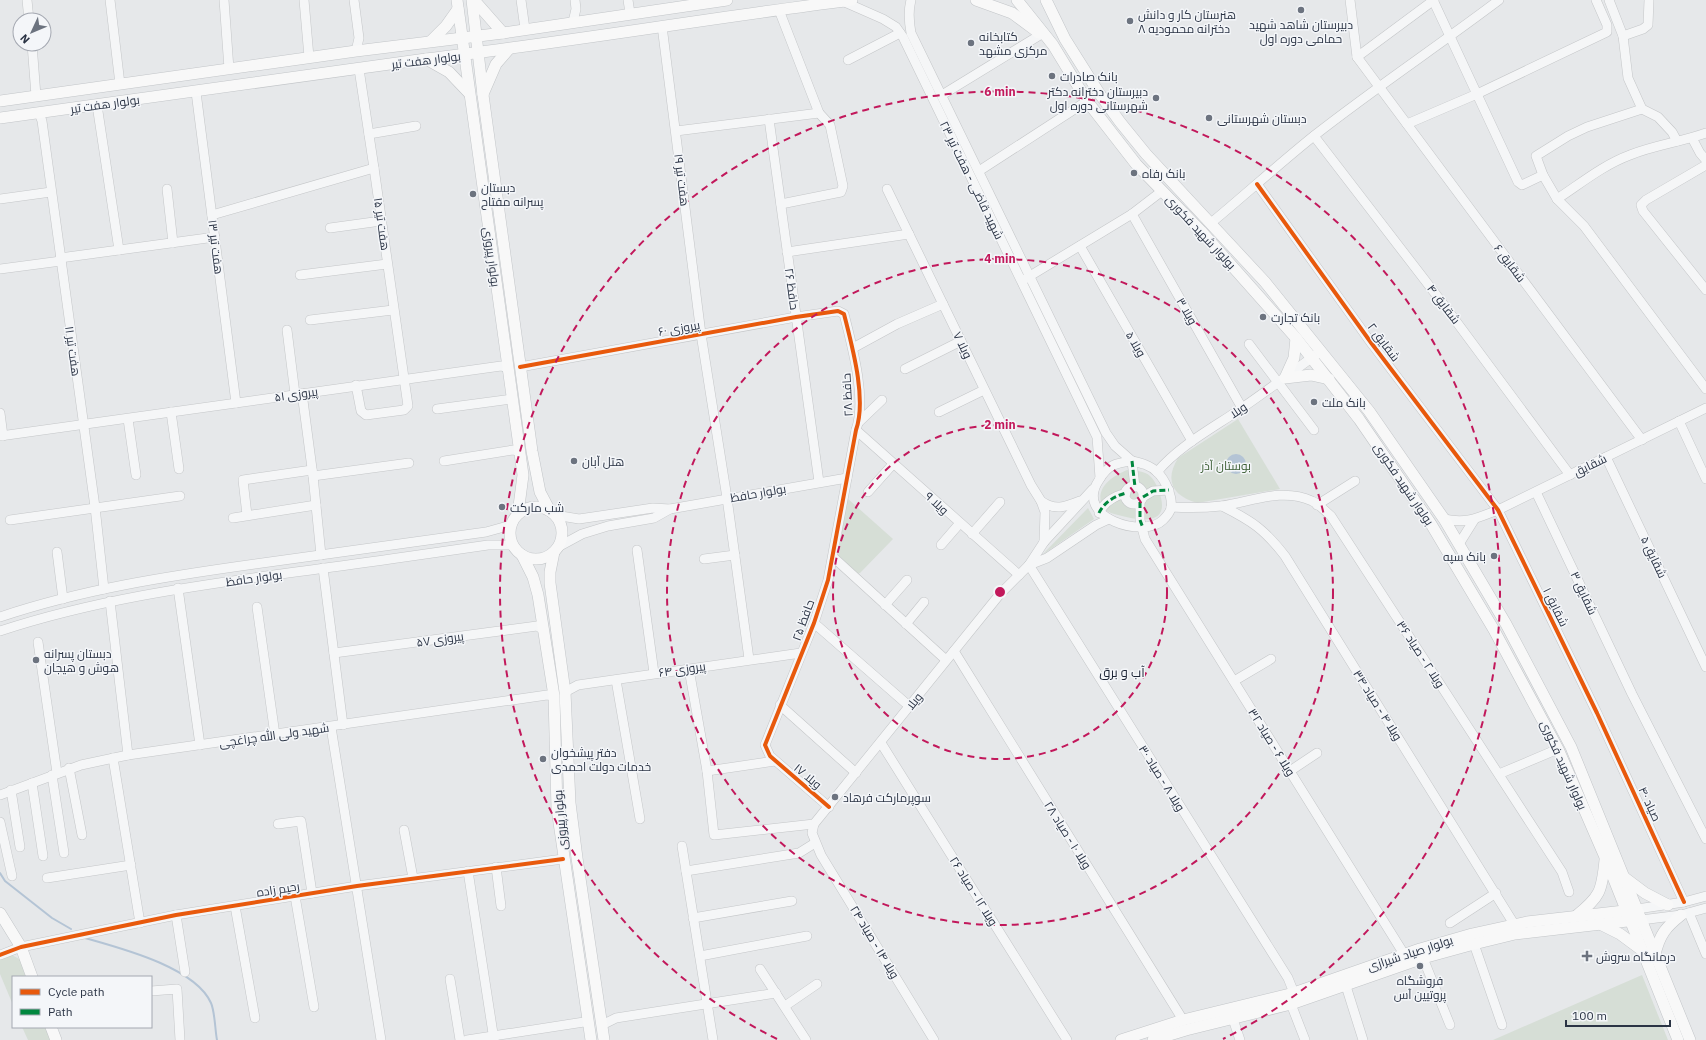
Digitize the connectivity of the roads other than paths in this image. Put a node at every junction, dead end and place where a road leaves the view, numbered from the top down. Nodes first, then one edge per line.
1 (28, 0) edge
2 (110, 0) edge
3 (224, 0) edge
4 (304, 0) edge
5 (354, 0) edge
6 (473, 0) edge
7 (521, 0) edge
8 (575, 0) edge
9 (628, 0) edge
10 (727, 0) edge
11 (911, 0) edge
12 (976, 0) edge
13 (1017, 0) edge
14 (1046, 0) edge
15 (1350, 0) edge
16 (1433, 0) edge
17 (1499, 0) edge
18 (1596, 0) edge
19 (1609, 0) edge
20 (1649, 0) edge
21 (847, 1) edge
22 (457, 4) edge
23 (779, 10) junction
24 (29, 12) edge
25 (630, 13) junction
26 (574, 22) junction
27 (909, 22) junction
28 (662, 26) junction
29 (525, 29) junction
30 (898, 30) junction
31 (503, 33) junction
32 (1040, 35) junction
33 (476, 36) junction
34 (1451, 36) junction
35 (1624, 36) junction
36 (462, 38) junction
37 (431, 41) junction
38 (1053, 45) junction
39 (509, 49) junction
40 (356, 51) junction
41 (33, 52) edge
42 (478, 53) junction
43 (464, 54) junction
44 (1357, 56) junction
45 (309, 57) junction
46 (426, 59) junction
47 (848, 60) dead end
48 (229, 69) junction
49 (358, 69) junction
50 (120, 84) junction
51 (1379, 86) junction
52 (196, 92) junction
53 (469, 93) junction
54 (1477, 94) junction
55 (482, 95) junction
56 (942, 95) junction
57 (36, 96) junction
58 (0, 101) edge
59 (1086, 101) junction
60 (97, 105) junction
61 (1642, 109) junction
62 (818, 112) junction
63 (39, 113) junction
64 (0, 118) edge
65 (769, 119) junction
66 (1407, 124) junction
67 (416, 126) dead end
68 (676, 131) junction
69 (1706, 133) edge
70 (369, 134) junction
71 (1314, 136) junction
72 (1692, 138) junction
73 (1677, 141) junction
74 (1706, 160) edge
75 (1706, 165) edge
76 (374, 168) junction
77 (980, 171) junction
78 (1542, 175) junction
79 (1257, 184) junction
80 (167, 189) dead end
81 (887, 189) dead end
82 (1162, 191) junction
83 (51, 192) junction
84 (0, 199) edge
85 (1557, 199) junction
86 (781, 204) junction
87 (1132, 214) junction
88 (212, 215) junction
89 (381, 221) junction
90 (1211, 223) junction
91 (330, 228) dead end
92 (910, 234) junction
93 (215, 237) junction
94 (173, 243) junction
95 (1080, 246) junction
96 (119, 250) junction
97 (788, 252) junction
98 (60, 259) junction
99 (387, 264) junction
100 (0, 269) edge
101 (300, 275) dead end
102 (1030, 276) junction
103 (1021, 281) junction
104 (1705, 284) edge
105 (944, 304) junction
106 (393, 310) junction
107 (841, 312) joint
108 (796, 317) junction
109 (310, 320) dead end
110 (287, 330) dead end
111 (702, 334) junction
112 (1296, 338) junction
113 (961, 341) junction
114 (1249, 344) dead end
115 (853, 348) junction
116 (1322, 351) junction
117 (1312, 358) junction
118 (520, 366) junction
119 (508, 368) junction
120 (905, 369) dead end
121 (404, 379) junction
122 (1329, 379) junction
123 (1281, 380) junction
124 (356, 385) junction
125 (1706, 389) edge
126 (984, 390) junction
127 (298, 394) junction
128 (512, 399) junction
129 (882, 400) dead end
130 (236, 403) junction
131 (1242, 408) junction
132 (1706, 408) edge
133 (437, 409) dead end
134 (171, 412) junction
135 (939, 412) dead end
136 (0, 413) edge
137 (128, 419) junction
138 (1680, 421) junction
139 (84, 425) junction
140 (857, 426) junction
141 (1314, 430) dead end
142 (2, 436) edge
143 (1642, 440) junction
144 (1192, 441) junction
145 (520, 452) junction
146 (1606, 457) junction
147 (444, 461) dead end
148 (1132, 461) junction
149 (409, 463) dead end
150 (893, 464) junction
151 (179, 469) dead end
152 (1157, 472) junction
153 (313, 473) junction
154 (136, 475) dead end
155 (1570, 475) junction
156 (847, 478) junction
157 (1100, 478) junction
158 (1706, 479) edge
159 (1355, 481) dead end
160 (819, 482) junction
161 (1134, 487) junction
162 (1093, 489) junction
163 (1168, 490) junction
164 (868, 492) dead end
165 (1536, 492) junction
166 (1126, 493) junction
167 (180, 496) dead end
168 (727, 498) junction
169 (1083, 500) junction
170 (1141, 500) junction
171 (1041, 501) junction
172 (1000, 502) dead end
173 (316, 505) junction
174 (1318, 505) junction
175 (1222, 506) junction
176 (95, 507) junction
177 (1171, 507) junction
178 (670, 509) junction
179 (1498, 510) junction
180 (553, 513) junction
181 (1099, 513) junction
182 (518, 514) junction
183 (247, 515) junction
184 (233, 518) dead end
185 (1109, 519) junction
186 (1444, 519) junction
187 (10, 520) dead end
188 (1474, 520) junction
189 (960, 523) junction
190 (511, 525) junction
191 (1143, 528) junction
192 (972, 534) junction
193 (1044, 542) junction
194 (1459, 544) junction
195 (513, 545) junction
196 (941, 545) dead end
197 (556, 550) junction
198 (636, 550) dead end
199 (57, 552) dead end
200 (321, 555) junction
201 (522, 555) junction
202 (735, 555) junction
203 (833, 558) junction
204 (704, 560) dead end
205 (1028, 565) junction
206 (323, 568) junction
207 (1019, 574) junction
208 (907, 580) dead end
209 (178, 588) junction
210 (104, 589) junction
211 (63, 599) junction
212 (110, 601) junction
213 (924, 602) dead end
214 (885, 605) junction
215 (256, 607) dead end
216 (0, 617) edge
217 (814, 623) junction
218 (906, 624) junction
219 (544, 630) junction
220 (0, 632) edge
221 (38, 642) dead end
222 (954, 651) junction
223 (334, 653) junction
224 (801, 653) junction
225 (749, 659) junction
226 (1271, 659) dead end
227 (946, 660) junction
228 (1706, 667) edge
229 (689, 669) junction
230 (654, 673) junction
231 (616, 680) junction
232 (1234, 681) junction
233 (565, 692) junction
234 (554, 696) junction
235 (780, 705) junction
236 (909, 706) junction
237 (1597, 713) joint
238 (343, 725) junction
239 (332, 726) junction
240 (275, 735) junction
241 (881, 743) junction
242 (200, 745) junction
243 (1558, 749) junction
244 (1317, 753) dead end
245 (128, 755) junction
246 (113, 758) junction
247 (775, 761) junction
248 (69, 768) junction
249 (1290, 771) junction
250 (707, 772) junction
251 (55, 774) junction
252 (856, 774) junction
253 (1498, 774) junction
254 (32, 783) junction
255 (11, 790) junction
256 (0, 795) edge
257 (829, 807) junction
258 (640, 819) dead end
259 (0, 822) edge
260 (278, 824) dead end
261 (814, 824) junction
262 (404, 830) dead end
263 (82, 835) dead end
264 (1706, 839) edge
265 (815, 843) junction
266 (682, 846) dead end
267 (20, 847) dead end
268 (64, 853) dead end
269 (43, 856) dead end
270 (1605, 857) junction
271 (563, 859) junction
272 (131, 866) junction
273 (496, 867) junction
274 (468, 871) junction
275 (686, 871) junction
276 (12, 876) dead end
277 (47, 878) dead end
278 (413, 878) junction
279 (1624, 878) junction
280 (357, 886) junction
281 (1569, 892) dead end
282 (312, 893) junction
283 (1496, 893) junction
284 (295, 896) junction
285 (1706, 896) edge
286 (792, 901) dead end
287 (1684, 902) junction
288 (1668, 905) junction
289 (235, 906) junction
290 (501, 906) dead end
291 (1706, 908) edge
292 (1632, 910) junction
293 (0, 913) edge
294 (1685, 914) junction
295 (176, 915) junction
296 (1576, 916) junction
297 (693, 918) junction
298 (1636, 920) junction
299 (140, 923) junction
300 (1450, 923) dead end
301 (1514, 924) junction
302 (1600, 924) junction
303 (807, 936) dead end
304 (1474, 944) junction
305 (21, 947) junction
306 (1643, 951) junction
307 (1404, 954) junction
308 (1655, 954) junction
309 (1706, 954) edge
310 (0, 955) edge
311 (700, 956) junction
312 (1423, 958) junction
313 (760, 969) dead end
314 (185, 972) dead end
315 (32, 976) edge
316 (450, 979) dead end
317 (817, 984) dead end
318 (1346, 986) junction
319 (152, 991) edge
320 (776, 993) junction
321 (1294, 993) junction
322 (707, 1004) junction
323 (1291, 1004) junction
324 (785, 1006) junction
325 (314, 1007) dead end
326 (255, 1018) dead end
327 (1233, 1019) junction
328 (1183, 1020) junction
329 (589, 1024) junction
330 (1450, 1024) dead end
331 (602, 1025) junction
332 (1502, 1025) dead end
333 (51, 1028) edge
334 (493, 1038) edge
335 (56, 1040) edge
336 (180, 1040) edge
337 (381, 1040) edge
338 (460, 1040) edge
339 (467, 1040) edge
340 (591, 1040) edge
341 (604, 1040) edge
342 (713, 1040) edge
343 (806, 1040) edge
344 (934, 1040) edge
345 (1067, 1040) edge
346 (1121, 1040) edge
347 (1154, 1040) edge
348 (1240, 1040) edge
349 (1305, 1040) edge
350 (1363, 1040) edge
351 (1678, 1040) edge
352 (1690, 1040) edge

1 - 24 street
2 - 50 street
3 - 48 street
4 - 45 street
5 - 40 street
6 - 31 main road
6 - 33 main road, بولوار پیروزی
7 - 29 street
8 - 26 street
9 - 25 street
10 - 25 main road, بولوار هفت تیر
11 - 27 street, شهید قاضی - هفت تیر ۲۳
12 - 32 main road
13 - 38 main road, بولوار شهید فکوری
14 - 90 main road, بولوار شهید فکوری
15 - 44 street
16 - 34 street
16 - 44 street
17 - 34 street
18 - 54 street
19 - 35 street
20 - 35 street
21 - 23 main road, بولوار هفت تیر
21 - 30 street
22 - 36 main road, بولوار پیروزی
22 - 37 main road
23 - 28 main road, بولوار هفت تیر
23 - 62 street
25 - 26 main road, بولوار هفت تیر
26 - 29 main road, بولوار هفت تیر
27 - 30 street
27 - 56 street, شهید قاضی - هفت تیر ۲۳
28 - 39 main road, بولوار هفت تیر
28 - 68 street, هفت تیر ۱۹
29 - 31 main road, بولوار هفت تیر
30 - 47 street
30 - 103 street, شهید قاضی - هفت تیر ۲۳
31 - 33 main road, بولوار هفت تیر
32 - 38 main road
32 - 56 street
33 - 36 main road, بولوار هفت تیر
33 - 42 main road, بولوار پیروزی
34 - 51 street
34 - 54 street
35 - 61 street
36 - 37 main road, بولوار هفت تیر
36 - 43 main road, بولوار پیروزی
37 - 40 main road, بولوار هفت تیر
38 - 59 main road, بولوار شهید فکوری
39 - 42 main road, بولوار هفت تیر
39 - 55 main road
40 - 45 main road, بولوار هفت تیر
41 - 57 street
42 - 43 main road, بولوار هفت تیر
42 - 55 main road, بولوار پیروزی
43 - 46 main road, بولوار هفت تیر
43 - 53 main road, بولوار پیروزی
44 - 51 street, شقایق ۶
45 - 48 main road, بولوار هفت تیر
46 - 49 main road, بولوار هفت تیر
46 - 53 main road
48 - 50 main road, بولوار هفت تیر
49 - 52 main road, بولوار هفت تیر
49 - 70 street, هفت تیر ۱۵
50 - 57 main road, بولوار هفت تیر
51 - 66 street, شقایق ۶
51 - 71 street
52 - 60 main road, بولوار هفت تیر
52 - 88 street, هفت تیر ۱۳
53 - 119 main road, بولوار پیروزی
54 - 66 street
54 - 78 street
55 - 118 main road, بولوار پیروزی
56 - 77 street, شهید قاضی - هفت تیر ۲۳
57 - 58 main road, بولوار هفت تیر
59 - 77 street
59 - 82 main road, بولوار شهید فکوری
60 - 63 main road, بولوار هفت تیر
60 - 96 street
61 - 73 street
61 - 78 street
62 - 65 street
62 - 86 street
63 - 64 main road, بولوار هفت تیر
63 - 83 street, هفت تیر ۱۱
65 - 68 street
65 - 86 street, حافظ ۲۶
66 - 143 street, شقایق ۶
67 - 70 street
68 - 111 street, هفت تیر ۱۹
69 - 72 street
70 - 76 street, هفت تیر ۱۵
71 - 79 street
71 - 155 street, شقایق ۴
72 - 73 street
72 - 74 street
73 - 85 street
75 - 104 street
76 - 88 street
76 - 89 street, هفت تیر ۱۵
77 - 102 street, شهید قاضی - هفت تیر ۲۳
78 - 85 street
79 - 90 street
79 - 179 street, شقایق ۲
80 - 94 street
81 - 92 street, ویلا ۷
82 - 87 street
82 - 112 main road, بولوار شهید فکوری
83 - 84 street
83 - 98 street, هفت تیر ۱۱
85 - 125 street
86 - 97 street, حافظ ۲۶
87 - 95 street
87 - 131 street, ویلا ۳
88 - 93 street, هفت تیر ۱۳
89 - 91 street
89 - 99 street, هفت تیر ۱۵
90 - 116 main road, بولوار شهید فکوری
92 - 97 street
92 - 105 street, ویلا ۷
93 - 94 street
93 - 130 street, هفت تیر ۱۳
94 - 96 street
95 - 102 street
95 - 144 street, ویلا ۵
96 - 98 street
97 - 108 street, حافظ ۲۶
98 - 100 street
98 - 139 street, هفت تیر ۱۱
99 - 101 street
99 - 106 street, هفت تیر ۱۵
102 - 103 street
102 - 148 street, شهید قاضی - هفت تیر ۲۳
103 - 157 street, شهید قاضی - هفت تیر ۲۳
105 - 113 street, ویلا ۷
105 - 115 street
106 - 109 street
106 - 121 street, هفت تیر ۱۵
107 - 108 street, پیروزی ۶۰
107 - 115 street, حافظ ۲۸
108 - 111 street, پیروزی ۶۰
108 - 160 street, حافظ ۲۶
110 - 127 street
111 - 118 street, پیروزی ۶۰
111 - 168 street, هفت تیر ۱۹
112 - 117 main road, بولوار شهید فکوری
112 - 123 main road
113 - 120 street
113 - 126 street, ویلا ۷
114 - 123 street
115 - 140 street, حافظ ۲۸
116 - 117 street, ویلا
116 - 186 main road, بولوار شهید فکوری
117 - 122 main road, بولوار شهید فکوری
117 - 123 street, ویلا
118 - 180 main road, بولوار پیروزی
119 - 121 street, پیروزی ۵۱
119 - 128 main road, بولوار پیروزی
121 - 124 street, پیروزی ۵۱
121 - 124 street, هفت تیر ۱۵
122 - 123 main road
122 - 243 main road, بولوار شهید فکوری
123 - 131 street, ویلا
123 - 141 street
124 - 127 street, پیروزی ۵۱
126 - 135 street
126 - 171 street, ویلا ۷
127 - 130 street, پیروزی ۵۱
127 - 153 street
128 - 133 street
128 - 145 main road, بولوار پیروزی
129 - 140 street
130 - 134 street, پیروزی ۵۱
131 - 144 street, ویلا
132 - 138 street, شقایق
134 - 137 street, پیروزی ۵۱
134 - 151 street
136 - 142 street
137 - 139 street, پیروزی ۵۱
137 - 154 street
138 - 143 street, شقایق
138 - 158 street
139 - 142 street, پیروزی ۵۱
139 - 176 street, هفت تیر ۱۱
140 - 150 street, ویلا ۹
140 - 156 street, حافظ ۲۸
143 - 146 street, شقایق
144 - 152 street, ویلا
145 - 147 street
145 - 182 main road, بولوار پیروزی
146 - 155 street, شقایق
146 - 228 street, شقایق ۵
148 - 152 street
148 - 157 street, ویلا
148 - 161 street
149 - 153 street
150 - 164 street
150 - 189 street, ویلا ۹
152 - 163 street
153 - 173 street
153 - 183 street
155 - 165 street, شقایق
156 - 160 street, بولوار حافظ
156 - 203 street, حافظ ۲۵
157 - 162 street, ویلا
159 - 174 street
160 - 168 street, بولوار حافظ
161 - 166 street
161 - 170 street
162 - 169 street, ویلا
162 - 181 street
163 - 170 street
163 - 177 street
165 - 179 street, شقایق
165 - 264 street, شقایق ۳
166 - 170 street
166 - 181 street
167 - 176 street
168 - 178 street, بولوار حافظ
168 - 202 street, هفت تیر ۱۹
169 - 171 street
169 - 193 street, ویلا
170 - 191 street, ویلا ۶ - صیاد ۳۲
171 - 193 street
172 - 192 street
173 - 183 street
173 - 200 street
174 - 175 street, ویلا ۲ - صیاد ۳۶
174 - 253 street, ویلا ۲ - صیاد ۳۶
175 - 177 street, ویلا ۲ - صیاد ۳۶
175 - 283 street, ویلا ۴ - صیاد ۳۴
176 - 187 street
176 - 210 street, هفت تیر ۱۱
177 - 191 street
178 - 180 street
178 - 197 street
179 - 188 street, شقایق
179 - 237 street, شقایق ۱
180 - 182 main road
180 - 197 main road
181 - 185 street
182 - 190 main road
183 - 184 street
185 - 191 street
185 - 205 street, ویلا
186 - 188 street, شقایق
186 - 194 main road, بولوار شهید فکوری
188 - 194 street
189 - 192 street, ویلا ۹
189 - 196 street
190 - 195 main road
190 - 200 street, بولوار حافظ
191 - 232 street, ویلا ۶ - صیاد ۳۲
192 - 207 street, ویلا ۹
193 - 205 street, ویلا
194 - 279 main road, بولوار شهید فکوری
195 - 201 main road
195 - 206 street, بولوار حافظ
197 - 201 main road
197 - 233 main road, بولوار پیروزی
198 - 230 street
199 - 211 street
200 - 210 street, بولوار حافظ
201 - 219 main road, بولوار پیروزی
202 - 204 street
202 - 225 street, هفت تیر ۱۹
203 - 214 street
203 - 217 street, حافظ ۲۵
205 - 207 street, ویلا
205 - 321 street, ویلا ۸ - صیاد ۳۰
206 - 209 street, بولوار حافظ
206 - 223 street
207 - 222 street, ویلا
208 - 214 street
209 - 212 street, بولوار حافظ
209 - 242 street
210 - 211 street, بولوار حافظ
211 - 216 street, بولوار حافظ
212 - 220 street, بولوار حافظ
212 - 245 street
213 - 218 street
214 - 218 street
215 - 240 street
217 - 224 street, حافظ ۲۵
217 - 236 street
218 - 227 street
219 - 223 street, پیروزی ۵۷
219 - 234 main road, بولوار پیروزی
221 - 251 street
222 - 227 street, ویلا
222 - 328 street, ویلا ۱۰ - صیاد ۲۸
223 - 238 street
224 - 225 street, پیروزی ۶۴
224 - 235 street, حافظ ۲۵
225 - 229 street, پیروزی ۶۴
226 - 232 street
227 - 236 street, ویلا
229 - 230 street, پیروزی ۶۴
229 - 250 street
230 - 231 street, پیروزی ۶۴
231 - 233 street, پیروزی ۶۴
231 - 258 street
232 - 249 street, ویلا ۶ - صیاد ۳۲
233 - 331 main road, بولوار پیروزی
234 - 238 street, شهید ولی الله چراغچی
234 - 271 main road, بولوار پیروزی
235 - 247 street, حافظ ۲۵
235 - 252 street
236 - 241 street, ویلا
237 - 287 street, صیاد ۴۰
238 - 239 street, شهید ولی الله چراغچی
239 - 240 street, شهید ولی الله چراغچی
239 - 280 street
240 - 242 street, شهید ولی الله چراغچی
241 - 252 street, ویلا
241 - 345 street, ویلا ۱۲ - صیاد ۲۶
242 - 245 street, شهید ولی الله چراغچی
243 - 253 street
243 - 270 main road, بولوار شهید فکوری
244 - 249 street
245 - 246 street, شهید ولی الله چراغچی
246 - 248 street, شهید ولی الله چراغچی
246 - 272 street
247 - 250 street
247 - 257 street, ویلا ۱۷
248 - 251 street, شهید ولی الله چراغچی
248 - 263 street
249 - 307 street, ویلا ۶ - صیاد ۳۲
250 - 261 street
251 - 254 street, شهید ولی الله چراغچی
251 - 268 street
252 - 257 street, ویلا
253 - 281 street, ویلا ۲ - صیاد ۳۶
254 - 255 street, شهید ولی الله چراغچی
254 - 269 street
255 - 256 street, شهید ولی الله چراغچی
255 - 267 street
257 - 261 street, ویلا
259 - 276 street
260 - 282 street
261 - 265 street
262 - 278 street
265 - 275 street
265 - 344 street, ویلا ۱۴ - صیاد ۲۴
266 - 275 street
270 - 292 main road, بولوار شهید فکوری
270 - 296 main road
271 - 273 street, رحیم زاده
271 - 329 main road, بولوار پیروزی
272 - 277 street
272 - 299 street
273 - 274 street, رحیم زاده
273 - 290 street
274 - 278 street, رحیم زاده
274 - 334 street
275 - 297 street
278 - 280 street, رحیم زاده
279 - 288 main road
279 - 292 main road, بولوار شهید فکوری
280 - 282 street, رحیم زاده
280 - 337 street
282 - 284 street, رحیم زاده
283 - 300 street
283 - 301 street, ویلا ۴ - صیاد ۳۴
284 - 289 street, رحیم زاده
284 - 325 street
285 - 287 street, بولوار صیاد شیرازی
286 - 297 street
287 - 288 street, بولوار صیاد شیرازی
288 - 292 street, بولوار صیاد شیرازی
289 - 295 street, رحیم زاده
289 - 326 street
291 - 294 street, بولوار صیاد شیرازی
292 - 296 main road, بولوار صیاد شیرازی
292 - 298 main road, بولوار شهید فکوری
293 - 305 main road
294 - 298 street, بولوار صیاد شیرازی
294 - 308 main road
294 - 309 street
295 - 299 street, رحیم زاده
295 - 314 street
296 - 301 main road, بولوار صیاد شیرازی
297 - 311 street
298 - 302 main road, بولوار صیاد شیرازی
298 - 306 main road, بولوار شهید فکوری
298 - 308 main road, بولوار شهید فکوری
299 - 305 street, رحیم زاده
301 - 307 main road, بولوار صیاد شیرازی
302 - 304 main road, بولوار صیاد شیرازی
302 - 306 main road
303 - 311 street
304 - 312 main road, بولوار صیاد شیرازی
304 - 332 street
305 - 310 street, رحیم زاده
305 - 315 main road
306 - 351 main road, بولوار شهید فکوری
307 - 321 main road, بولوار صیاد شیرازی
308 - 352 main road, بولوار شهید فکوری
311 - 322 street
312 - 318 main road, بولوار صیاد شیرازی
312 - 330 street
313 - 320 street
316 - 338 street
317 - 324 street
318 - 323 main road, بولوار صیاد شیرازی
318 - 350 street
319 - 336 street
320 - 322 street
320 - 324 street
321 - 328 main road, بولوار صیاد شیرازی
322 - 331 street
322 - 342 street
323 - 327 main road, بولوار صیاد شیرازی
323 - 349 street
324 - 343 street
327 - 347 main road, بولوار صیاد شیرازی
327 - 348 street
328 - 346 main road, بولوار صیاد شیرازی
329 - 334 street
329 - 340 main road, بولوار پیروزی
331 - 341 main road, بولوار پیروزی
333 - 335 main road
334 - 339 street

